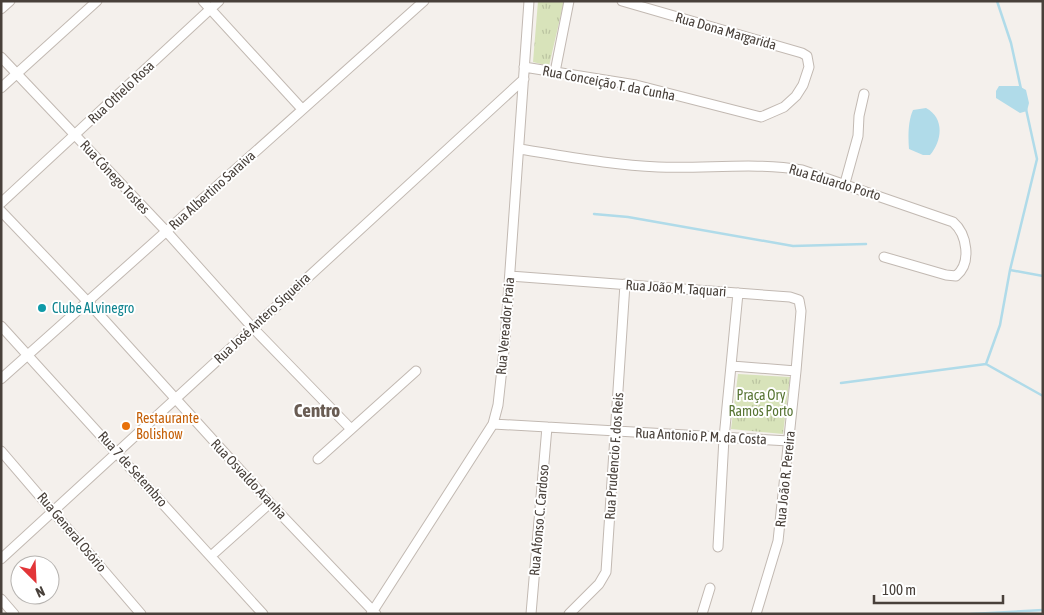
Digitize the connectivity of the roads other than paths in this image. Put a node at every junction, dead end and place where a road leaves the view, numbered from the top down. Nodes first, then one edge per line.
1 (10, 1) edge
2 (97, 1) edge
3 (203, 1) edge
4 (219, 1) edge
5 (424, 1) edge
6 (529, 1) edge
7 (569, 1) edge
8 (622, 1) edge
9 (1, 9) edge
10 (210, 9) junction
11 (1, 57) edge
12 (524, 67) junction
13 (555, 72) junction
14 (17, 73) junction
15 (524, 79) junction
16 (1, 88) edge
17 (864, 94) dead end
18 (302, 109) junction
19 (752, 116) joint
20 (75, 135) junction
21 (519, 149) junction
22 (845, 183) junction
23 (1, 203) edge
24 (1, 211) edge
25 (166, 231) junction
26 (884, 257) dead end
27 (510, 276) junction
28 (625, 284) junction
29 (738, 293) junction
30 (87, 301) junction
31 (1, 326) edge
32 (252, 327) junction
33 (797, 342) joint
34 (27, 355) junction
35 (732, 366) junction
36 (416, 372) dead end
37 (796, 372) junction
38 (1, 379) edge
39 (175, 398) junction
40 (493, 424) junction
41 (547, 427) junction
42 (351, 429) junction
43 (616, 431) junction
44 (724, 438) junction
45 (789, 441) junction
46 (1, 451) edge
47 (117, 451) junction
48 (318, 459) dead end
49 (270, 503) junction
50 (53, 510) junction
51 (718, 547) dead end
52 (211, 556) junction
53 (1, 559) edge
54 (710, 588) dead end
55 (1, 599) edge
56 (373, 613) edge
57 (14, 614) edge
58 (141, 614) edge
59 (263, 614) edge
60 (531, 614) edge
61 (569, 614) edge
62 (702, 614) edge
63 (756, 614) edge

1 - 9 street
2 - 14 street
3 - 10 street
4 - 10 street, Rua Othelo Rosa
5 - 18 street, Rua Albertino Saraiva
6 - 12 street, Rua Vereador Praia
7 - 13 street
8 - 19 street, Rua Dona Margarida
10 - 18 street
10 - 20 street, Rua Othelo Rosa
11 - 14 street, Rua Cônego Tostes
12 - 13 street, Rua Conceição T. da Cunha
12 - 15 street, Rua Vereador Praia
13 - 19 street, Rua Conceição T. da Cunha
14 - 16 street
14 - 20 street, Rua Cônego Tostes
15 - 21 street, Rua Vereador Praia
15 - 32 street, Rua José Antero Siqueira
17 - 22 street
18 - 25 street, Rua Albertino Saraiva
20 - 23 street, Rua Othelo Rosa
20 - 25 street, Rua Cônego Tostes
21 - 22 street, Rua Eduardo Porto
21 - 27 street, Rua Vereador Praia
22 - 26 street, Rua Eduardo Porto
24 - 30 street, Rua Osvaldo Aranha
25 - 30 street, Rua Albertino Saraiva
25 - 32 street, Rua Cônego Tostes
27 - 28 street, Rua João M. Taquari
27 - 40 street, Rua Vereador Praia
28 - 29 street, Rua João M. Taquari
28 - 43 street, Rua Prudencio F. dos Reis
29 - 33 street, Rua João M. Taquari
29 - 35 street
30 - 34 street, Rua Albertino Saraiva
30 - 39 street, Rua Osvaldo Aranha
31 - 34 street, Rua 7 de Setembro
32 - 39 street, Rua José Antero Siqueira
32 - 42 street, Rua Cônego Tostes
33 - 37 street, Rua João R. Pereira
34 - 38 street, Rua Albertino Saraiva
34 - 47 street, Rua 7 de Setembro
35 - 37 street
35 - 44 street
36 - 42 street
37 - 45 street, Rua João R. Pereira
39 - 47 street, Rua José Antero Siqueira
39 - 49 street, Rua Osvaldo Aranha
40 - 41 street, Rua Antonio P. M. da Costa
40 - 56 street, Rua Vereador Praia
41 - 43 street, Rua Antonio P. M. da Costa
41 - 60 street, Rua Afonso C. Cardoso
42 - 48 street
43 - 44 street, Rua Antonio P. M. da Costa
43 - 61 street, Rua Prudencio F. dos Reis
44 - 45 street, Rua Antonio P. M. da Costa
44 - 51 street
45 - 63 street, Rua João R. Pereira
46 - 50 street, Rua General Osório
47 - 50 street, Rua José Antero Siqueira
47 - 52 street, Rua 7 de Setembro
49 - 52 street
49 - 56 street, Rua Osvaldo Aranha
50 - 53 street, Rua José Antero Siqueira
50 - 58 street, Rua General Osório
52 - 59 street, Rua 7 de Setembro
54 - 62 street
55 - 57 street

